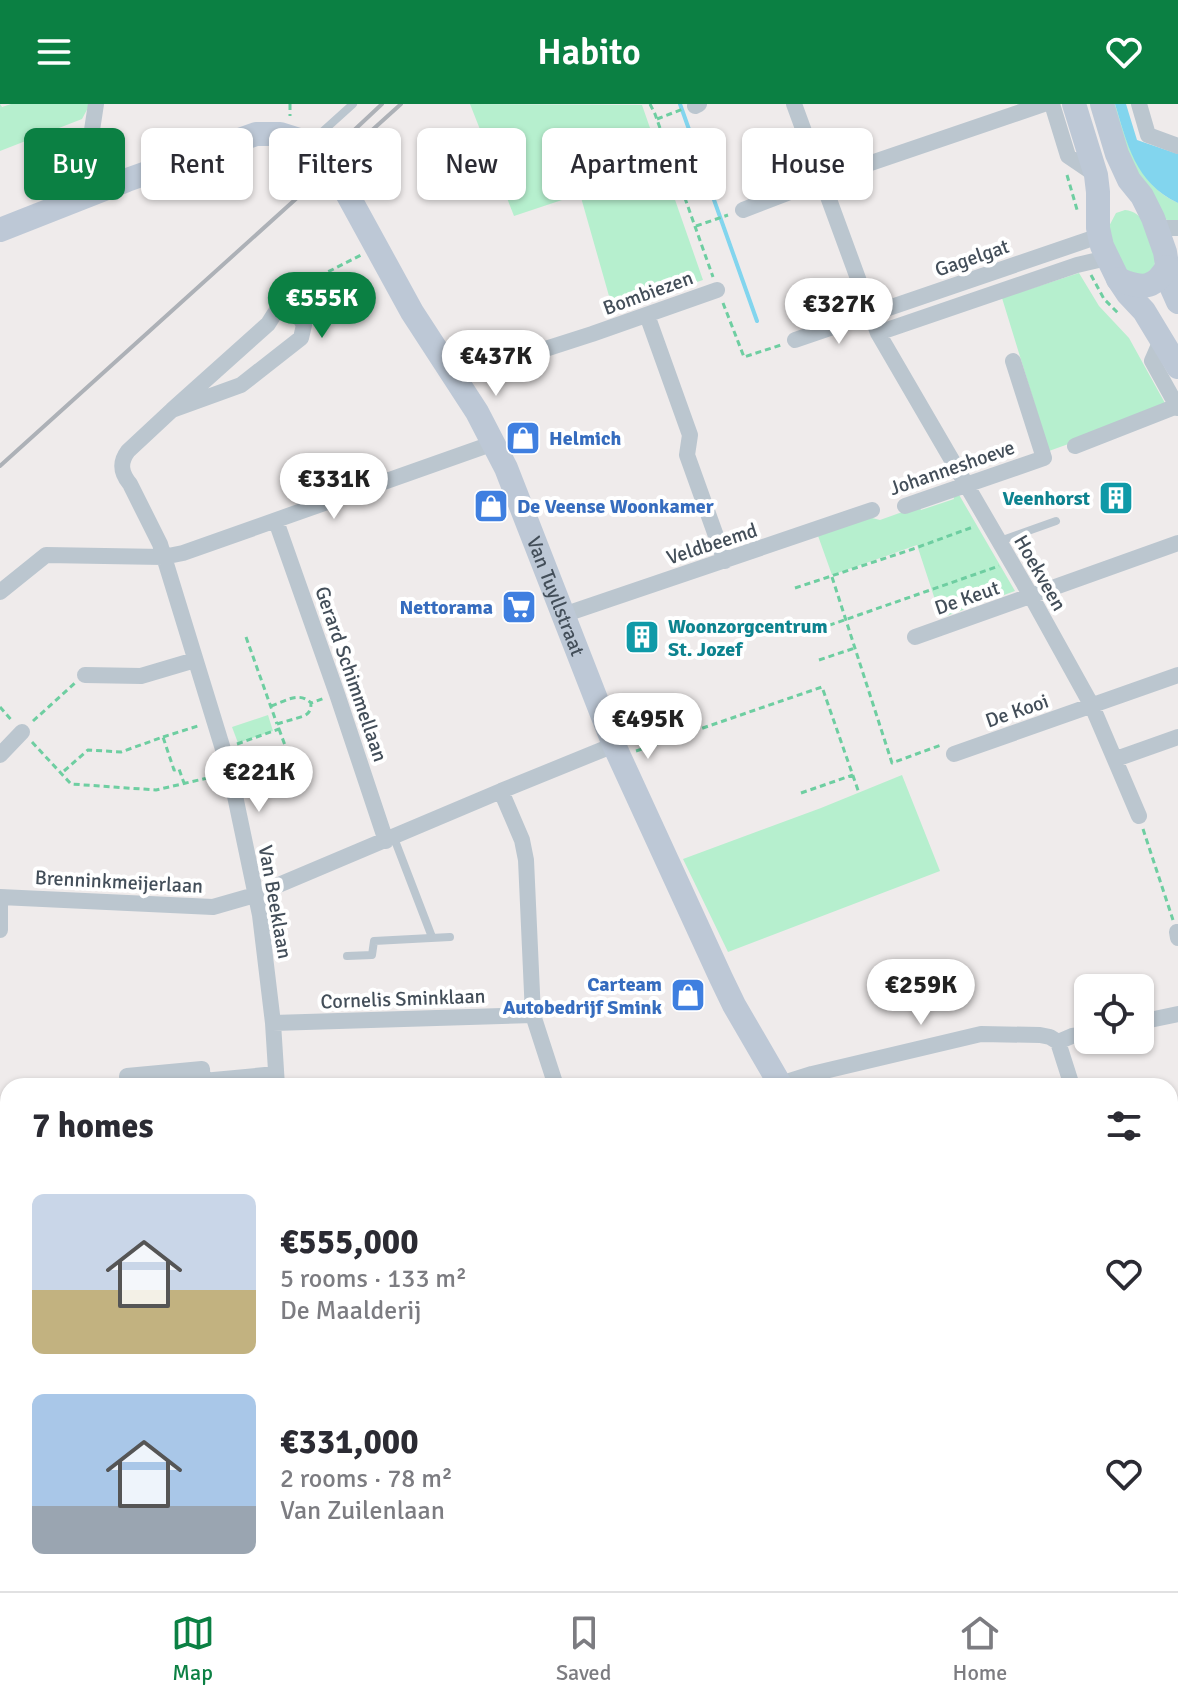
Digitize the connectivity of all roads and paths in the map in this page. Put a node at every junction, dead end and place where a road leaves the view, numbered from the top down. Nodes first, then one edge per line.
1 (96, 104) edge
2 (353, 104) edge
3 (650, 104) edge
4 (794, 104) edge
5 (1044, 104) edge
6 (1052, 104) edge
7 (1074, 104) edge
8 (1102, 104) edge
9 (1139, 104) edge
10 (668, 115) dead end
11 (657, 119) junction
12 (92, 128) edge
13 (327, 128) edge
14 (803, 128) edge
15 (269, 134) edge
16 (1178, 146) edge
17 (873, 162) edge
18 (1096, 175) junction
19 (125, 181) edge
20 (75, 200) edge
21 (352, 200) edge
22 (769, 200) edge
23 (828, 200) edge
24 (743, 210) joint
25 (1163, 225) edge
26 (696, 226) junction
27 (0, 230) edge
28 (376, 245) junction
29 (1102, 249) junction
30 (1170, 254) edge
31 (717, 290) junction
32 (1178, 302) edge
33 (290, 310) junction
34 (870, 314) junction
35 (647, 315) junction
36 (878, 333) junction
37 (1162, 338) junction
38 (795, 340) joint
39 (1013, 361) dead end
40 (1178, 367) edge
41 (455, 378) junction
42 (1177, 407) edge
43 (172, 410) junction
44 (494, 443) junction
45 (1075, 446) dead end
46 (967, 485) junction
47 (905, 506) dead end
48 (872, 510) dead end
49 (276, 521) junction
50 (988, 521) junction
51 (1056, 521) dead end
52 (999, 541) junction
53 (1178, 543) edge
54 (163, 557) junction
55 (725, 561) junction
56 (1011, 562) junction
57 (832, 577) junction
58 (795, 588) dead end
59 (0, 592) edge
60 (1031, 596) junction
61 (563, 615) junction
62 (846, 620) junction
63 (810, 632) dead end
64 (246, 637) dead end
65 (915, 637) dead end
66 (855, 648) junction
67 (195, 660) junction
68 (819, 660) dead end
69 (85, 675) joint
70 (1178, 675) edge
71 (337, 694) junction
72 (311, 703) junction
73 (271, 706) junction
74 (1092, 706) junction
75 (0, 707) edge
76 (213, 721) junction
77 (277, 724) junction
78 (279, 729) junction
79 (22, 732) junction
80 (163, 737) junction
81 (1178, 737) edge
82 (223, 749) junction
83 (617, 751) junction
84 (954, 754) joint
85 (0, 755) edge
86 (1116, 759) junction
87 (293, 767) dead end
88 (64, 771) dead end
89 (230, 772) junction
90 (853, 775) junction
91 (184, 783) junction
92 (501, 791) junction
93 (801, 793) dead end
94 (859, 793) dead end
95 (1139, 816) joint
96 (390, 839) junction
97 (255, 895) junction
98 (0, 897) edge
99 (0, 930) edge
100 (1177, 935) edge
101 (432, 937) junction
102 (450, 937) dead end
103 (347, 956) dead end
104 (1178, 1014) edge
105 (533, 1015) junction
106 (1154, 1019) edge
107 (273, 1023) junction
108 (1074, 1036) edge
109 (1058, 1042) junction
110 (127, 1078) edge
111 (203, 1078) edge
112 (276, 1078) edge
113 (553, 1078) edge
114 (775, 1078) edge
115 (800, 1078) edge
116 (1069, 1078) edge

1 - 12 street
2 - 13 lane
3 - 11 path
4 - 14 street, Hoekveen
5 - 17 street
6 - 18 street
7 - 18 street
8 - 25 street
9 - 16 street
10 - 11 path
11 - 26 path
15 - 19 street
18 - 29 street
20 - 27 street
21 - 28 street, Van Tuyllstraat
22 - 24 street
23 - 34 street, Hoekveen
24 - 26 path
25 - 29 street
25 - 30 street
26 - 31 path
28 - 33 path
28 - 41 street, Van Tuyllstraat
29 - 30 street
29 - 34 street, Gagelgat
29 - 36 street, Gagelgat
29 - 37 street
30 - 32 street
31 - 35 street, Bombiezen
31 - 38 path
33 - 43 street
33 - 43 street
34 - 36 street, Hoekveen
34 - 38 street, Gagelgat
35 - 41 street, Bombiezen
35 - 55 street
36 - 46 street, Hoekveen
37 - 40 street
37 - 42 street
39 - 46 street, Johanneshoeve
41 - 44 street, Van Tuyllstraat
42 - 45 street
43 - 54 street, Van Beeklaan
44 - 49 street
44 - 61 street, Van Tuyllstraat
46 - 47 street, Johanneshoeve
46 - 50 street, Hoekveen
48 - 55 street, Veldbeemd
49 - 54 street
49 - 71 street, Gerard Schimmellaan
50 - 52 street, Hoekveen
50 - 57 path
51 - 52 lane
52 - 56 street, Hoekveen
53 - 60 street, De Keut
54 - 59 street
54 - 67 street, Van Beeklaan
55 - 61 street, Veldbeemd
56 - 60 street, Hoekveen
56 - 62 path
57 - 58 path
57 - 62 path
60 - 65 street, De Keut
60 - 74 street, Hoekveen
61 - 83 street, Van Tuyllstraat
62 - 63 path
62 - 66 path
64 - 73 path
66 - 68 path
66 - 84 path
67 - 69 street
67 - 76 street, Van Beeklaan
69 - 79 path
70 - 74 street, De Kooi
71 - 72 path
71 - 96 street, Gerard Schimmellaan
72 - 73 path
72 - 77 path
73 - 77 path
74 - 84 street, De Kooi
74 - 86 street, Hoekveen
75 - 79 path
76 - 80 path
76 - 82 street, Van Beeklaan
77 - 78 path
78 - 82 path
78 - 87 path
79 - 85 street
79 - 91 path
80 - 88 path
80 - 91 path
81 - 86 street
82 - 89 street, Van Beeklaan
83 - 90 path
83 - 92 street, Brenninkmeijerlaan
83 - 114 street, Van Tuyllstraat
86 - 95 street, Hoekveen
89 - 91 path
89 - 97 street, Van Beeklaan
90 - 93 path
90 - 94 path
92 - 96 street, Brenninkmeijerlaan
92 - 105 street
95 - 100 path
96 - 97 street, Brenninkmeijerlaan
96 - 101 lane
97 - 98 street, Brenninkmeijerlaan
97 - 107 street, Van Beeklaan
98 - 99 street
101 - 102 lane
101 - 103 lane
104 - 106 street
105 - 107 street, Cornelis Sminklaan
105 - 113 street
107 - 112 street, Van Beeklaan
108 - 109 street
109 - 115 street
109 - 116 street
110 - 111 street, Van Beeklaan

